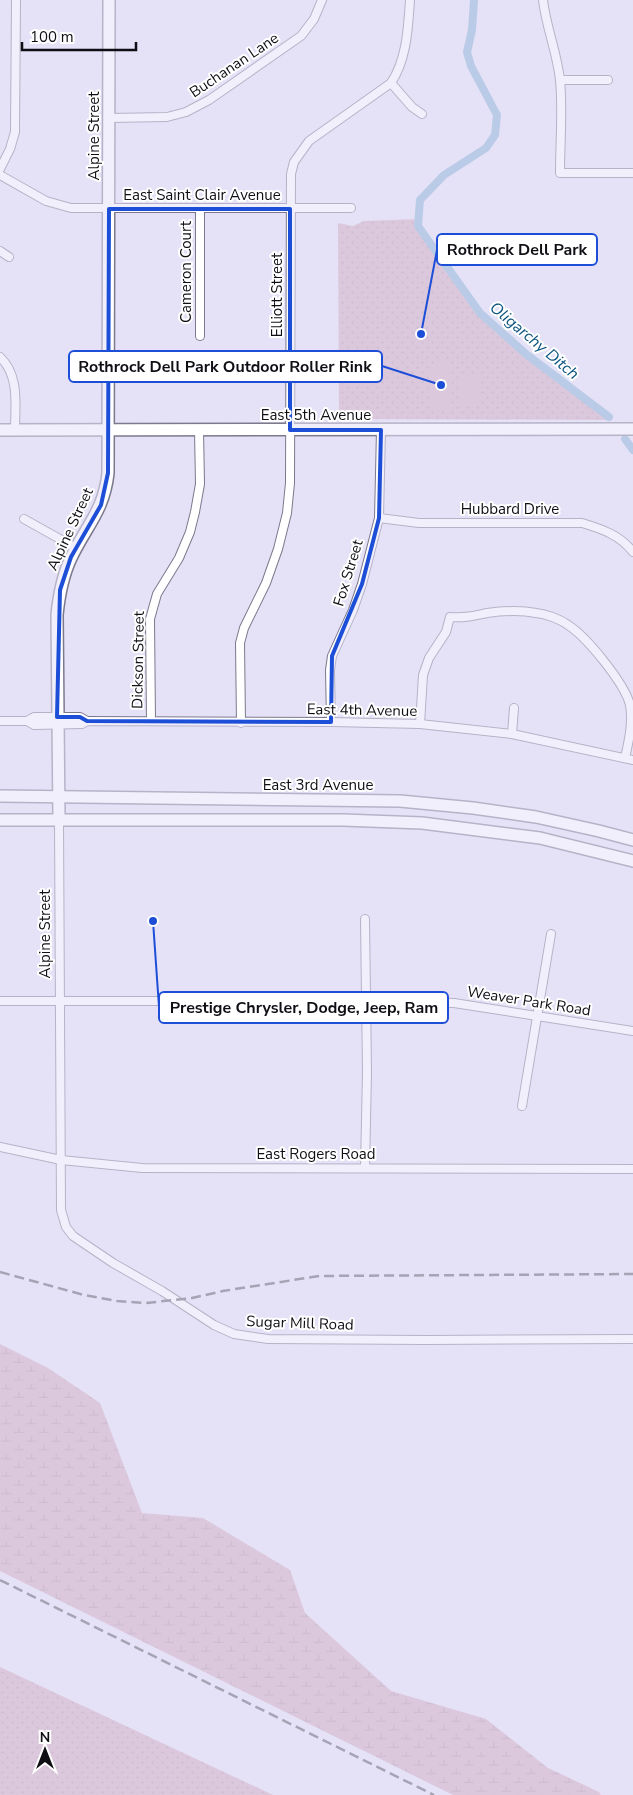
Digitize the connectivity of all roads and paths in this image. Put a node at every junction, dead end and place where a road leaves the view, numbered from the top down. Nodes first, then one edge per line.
1 (16, 0) edge
2 (109, 0) edge
3 (322, 0) edge
4 (410, 0) edge
5 (543, 0) edge
6 (560, 80) junction
7 (608, 80) dead end
8 (391, 83) junction
9 (422, 114) dead end
10 (109, 118) junction
11 (0, 169) edge
12 (633, 173) edge
13 (0, 175) edge
14 (200, 208) junction
15 (290, 208) junction
16 (351, 208) dead end
17 (109, 209) junction
18 (0, 251) edge
19 (9, 257) dead end
20 (200, 336) dead end
21 (0, 357) edge
22 (0, 430) edge
23 (15, 430) junction
24 (108, 430) junction
25 (199, 430) junction
26 (290, 430) junction
27 (380, 430) junction
28 (633, 430) edge
29 (379, 518) junction
30 (24, 519) dead end
31 (76, 548) junction
32 (633, 552) edge
33 (514, 708) dead end
34 (0, 721) edge
35 (57, 721) junction
36 (151, 721) junction
37 (331, 722) junction
38 (241, 723) junction
39 (420, 724) junction
40 (512, 734) junction
41 (629, 759) edge
42 (0, 796) edge
43 (59, 796) junction
44 (0, 820) edge
45 (60, 820) junction
46 (633, 840) edge
47 (633, 861) edge
48 (366, 919) dead end
49 (551, 934) dead end
50 (0, 1001) edge
51 (60, 1001) junction
52 (367, 1001) junction
53 (538, 1015) junction
54 (633, 1031) edge
55 (522, 1106) dead end
56 (0, 1147) edge
57 (61, 1160) junction
58 (365, 1168) junction
59 (633, 1169) edge
60 (633, 1339) edge

1 - 11 street
2 - 10 street, Alpine Street
3 - 10 street, Buchanan Lane
4 - 8 street, Elliott Street
5 - 6 street
6 - 7 street
6 - 12 street
8 - 9 street
8 - 15 street, Elliott Street
10 - 17 street, Alpine Street
13 - 17 street, East Saint Clair Avenue
14 - 15 street, East Saint Clair Avenue
14 - 17 street, East Saint Clair Avenue
14 - 20 street, Cameron Court
15 - 16 street, East Saint Clair Avenue
15 - 26 street, Elliott Street
17 - 24 street, Alpine Street
18 - 19 street
21 - 23 street
22 - 23 street, East 5th Avenue
23 - 24 street, East 5th Avenue
24 - 25 street, East 5th Avenue
24 - 31 street, Alpine Street
25 - 26 street, East 5th Avenue
25 - 36 street, Dickson Street
26 - 27 street, East 5th Avenue
26 - 38 street, Elliott Street
27 - 28 street, East 5th Avenue
27 - 29 street, Fox Street
29 - 32 street, Hubbard Drive
29 - 37 street, Fox Street
30 - 31 street
31 - 35 street, Alpine Street
33 - 40 street
34 - 35 street, East 4th Avenue
35 - 36 street, East 4th Avenue
35 - 43 street, Alpine Street
36 - 38 street, East 4th Avenue
37 - 38 street, East 4th Avenue
37 - 39 street, East 4th Avenue
39 - 40 street, East 4th Avenue
39 - 41 street
40 - 41 street, East 4th Avenue
42 - 43 street, East 3rd Avenue
43 - 45 street, Alpine Street
43 - 46 street, East 3rd Avenue
44 - 45 street
45 - 47 street
45 - 51 street, Alpine Street
48 - 52 street
49 - 53 street
50 - 51 street, Weaver Park Road
51 - 52 street, Weaver Park Road
51 - 57 street, Alpine Street
52 - 53 street, Weaver Park Road
52 - 58 street
53 - 54 street, Weaver Park Road
53 - 55 street
56 - 57 street, East Rogers Road
57 - 58 street, East Rogers Road
57 - 60 street, Sugar Mill Road
58 - 59 street, East Rogers Road

